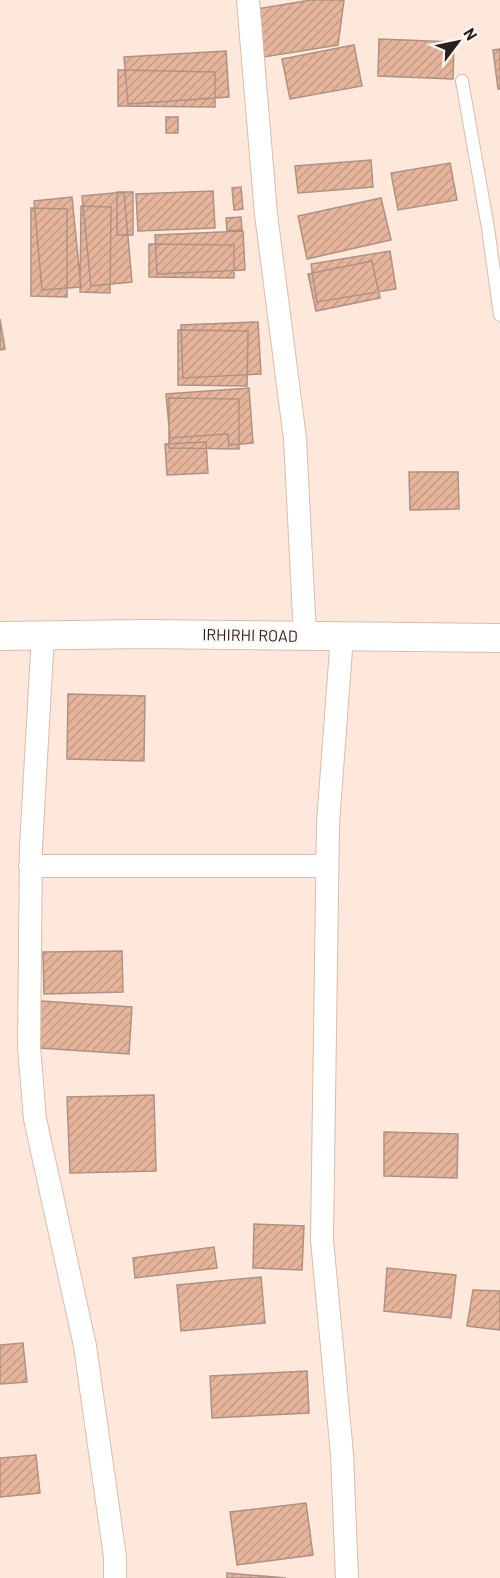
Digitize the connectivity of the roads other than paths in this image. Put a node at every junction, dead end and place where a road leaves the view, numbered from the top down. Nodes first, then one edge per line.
1 (248, 0) edge
2 (462, 81) dead end
3 (500, 315) edge
4 (43, 635) junction
5 (0, 636) edge
6 (305, 636) junction
7 (342, 636) junction
8 (500, 638) edge
9 (30, 866) junction
10 (327, 866) junction
11 (115, 1578) edge
12 (346, 1578) edge

1 - 6 street
2 - 3 lane
4 - 5 street, IRHIRHI ROAD
4 - 6 street, IRHIRHI ROAD
4 - 9 street
6 - 7 street, IRHIRHI ROAD
7 - 8 street, IRHIRHI ROAD
7 - 10 street
9 - 10 street
9 - 11 street
10 - 12 street

